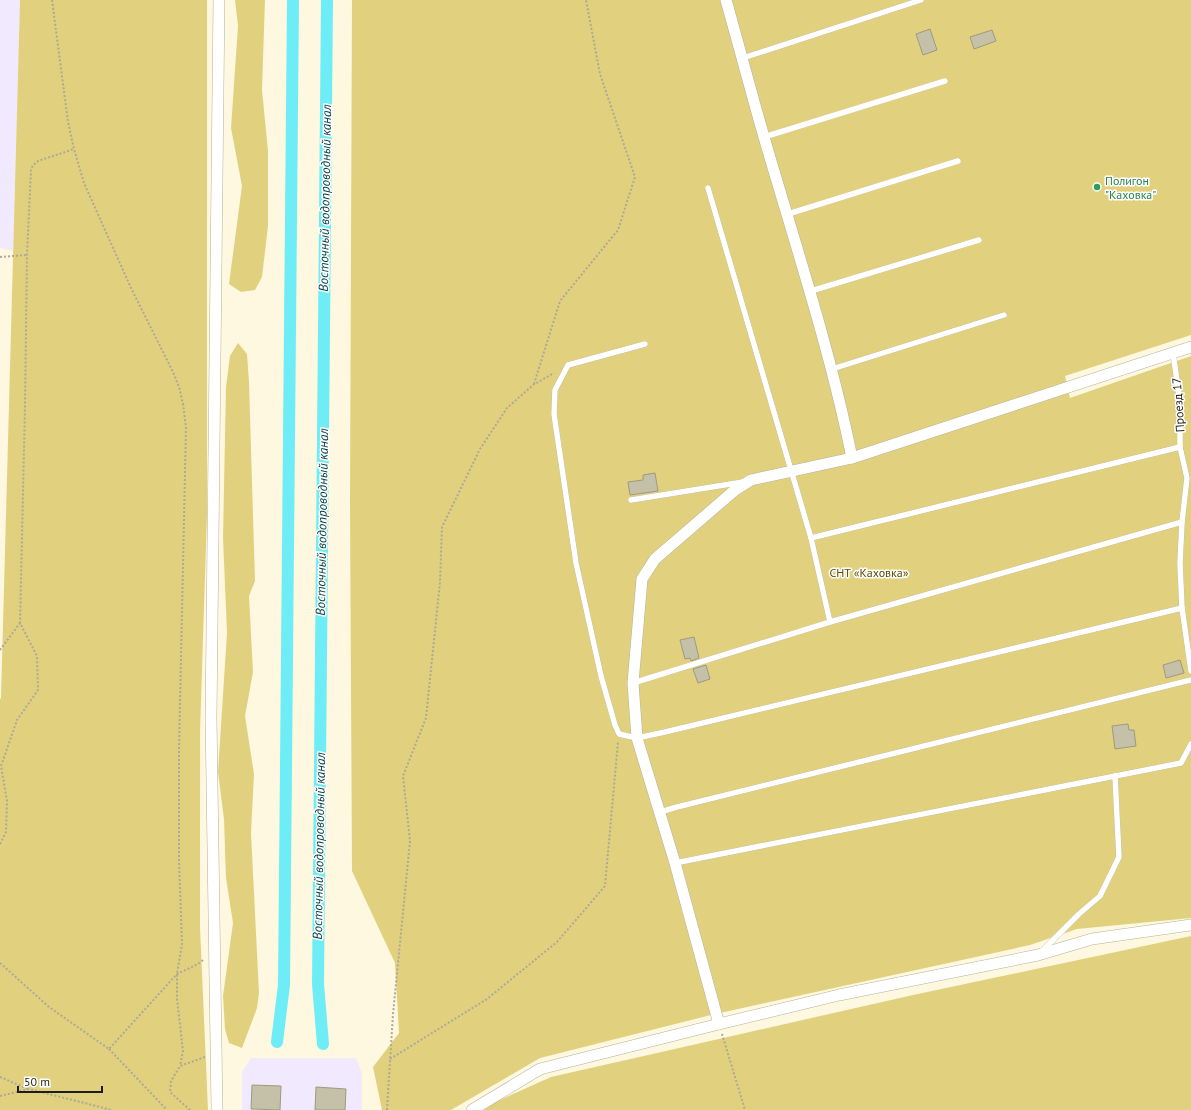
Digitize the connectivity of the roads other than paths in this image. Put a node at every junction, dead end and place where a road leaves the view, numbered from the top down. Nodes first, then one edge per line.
1 (220, 0) edge
2 (726, 0) edge
3 (921, 0) edge
4 (743, 58) junction
5 (945, 82) dead end
6 (764, 137) junction
7 (958, 161) dead end
8 (708, 188) dead end
9 (788, 214) junction
10 (979, 240) dead end
11 (811, 291) junction
12 (1004, 315) dead end
13 (645, 344) dead end
14 (1191, 347) edge
15 (1173, 353) junction
16 (832, 369) junction
17 (1180, 447) junction
18 (852, 458) junction
19 (791, 472) junction
20 (751, 480) junction
21 (631, 500) dead end
22 (1182, 522) junction
23 (811, 538) junction
24 (1182, 608) junction
25 (830, 622) junction
26 (1191, 671) edge
27 (1191, 680) edge
28 (633, 683) junction
29 (637, 738) junction
30 (1191, 744) edge
31 (1115, 776) junction
32 (660, 812) junction
33 (675, 863) junction
34 (1191, 925) edge
35 (1038, 955) junction
36 (718, 1024) junction
37 (216, 1110) edge
38 (472, 1110) edge

1 - 37 street
2 - 4 street
3 - 4 lane
4 - 6 street
5 - 6 lane
6 - 9 street
7 - 9 lane
8 - 19 lane
9 - 11 street
10 - 11 lane
11 - 16 street
12 - 16 lane
13 - 29 lane
14 - 15 street
15 - 17 lane, Проезд 17
15 - 18 street
16 - 18 street
17 - 22 lane, Проезд 17
17 - 23 lane
18 - 19 street
19 - 20 street
19 - 23 lane
20 - 21 lane
20 - 28 street
22 - 24 lane, Проезд 17
22 - 25 lane
23 - 25 lane
24 - 26 lane, Проезд 17
24 - 29 lane
25 - 28 lane
27 - 32 lane
28 - 29 street
29 - 32 street
30 - 31 lane
31 - 33 lane
31 - 35 lane
32 - 33 street
33 - 36 street
34 - 35 street
35 - 36 street
36 - 38 street

